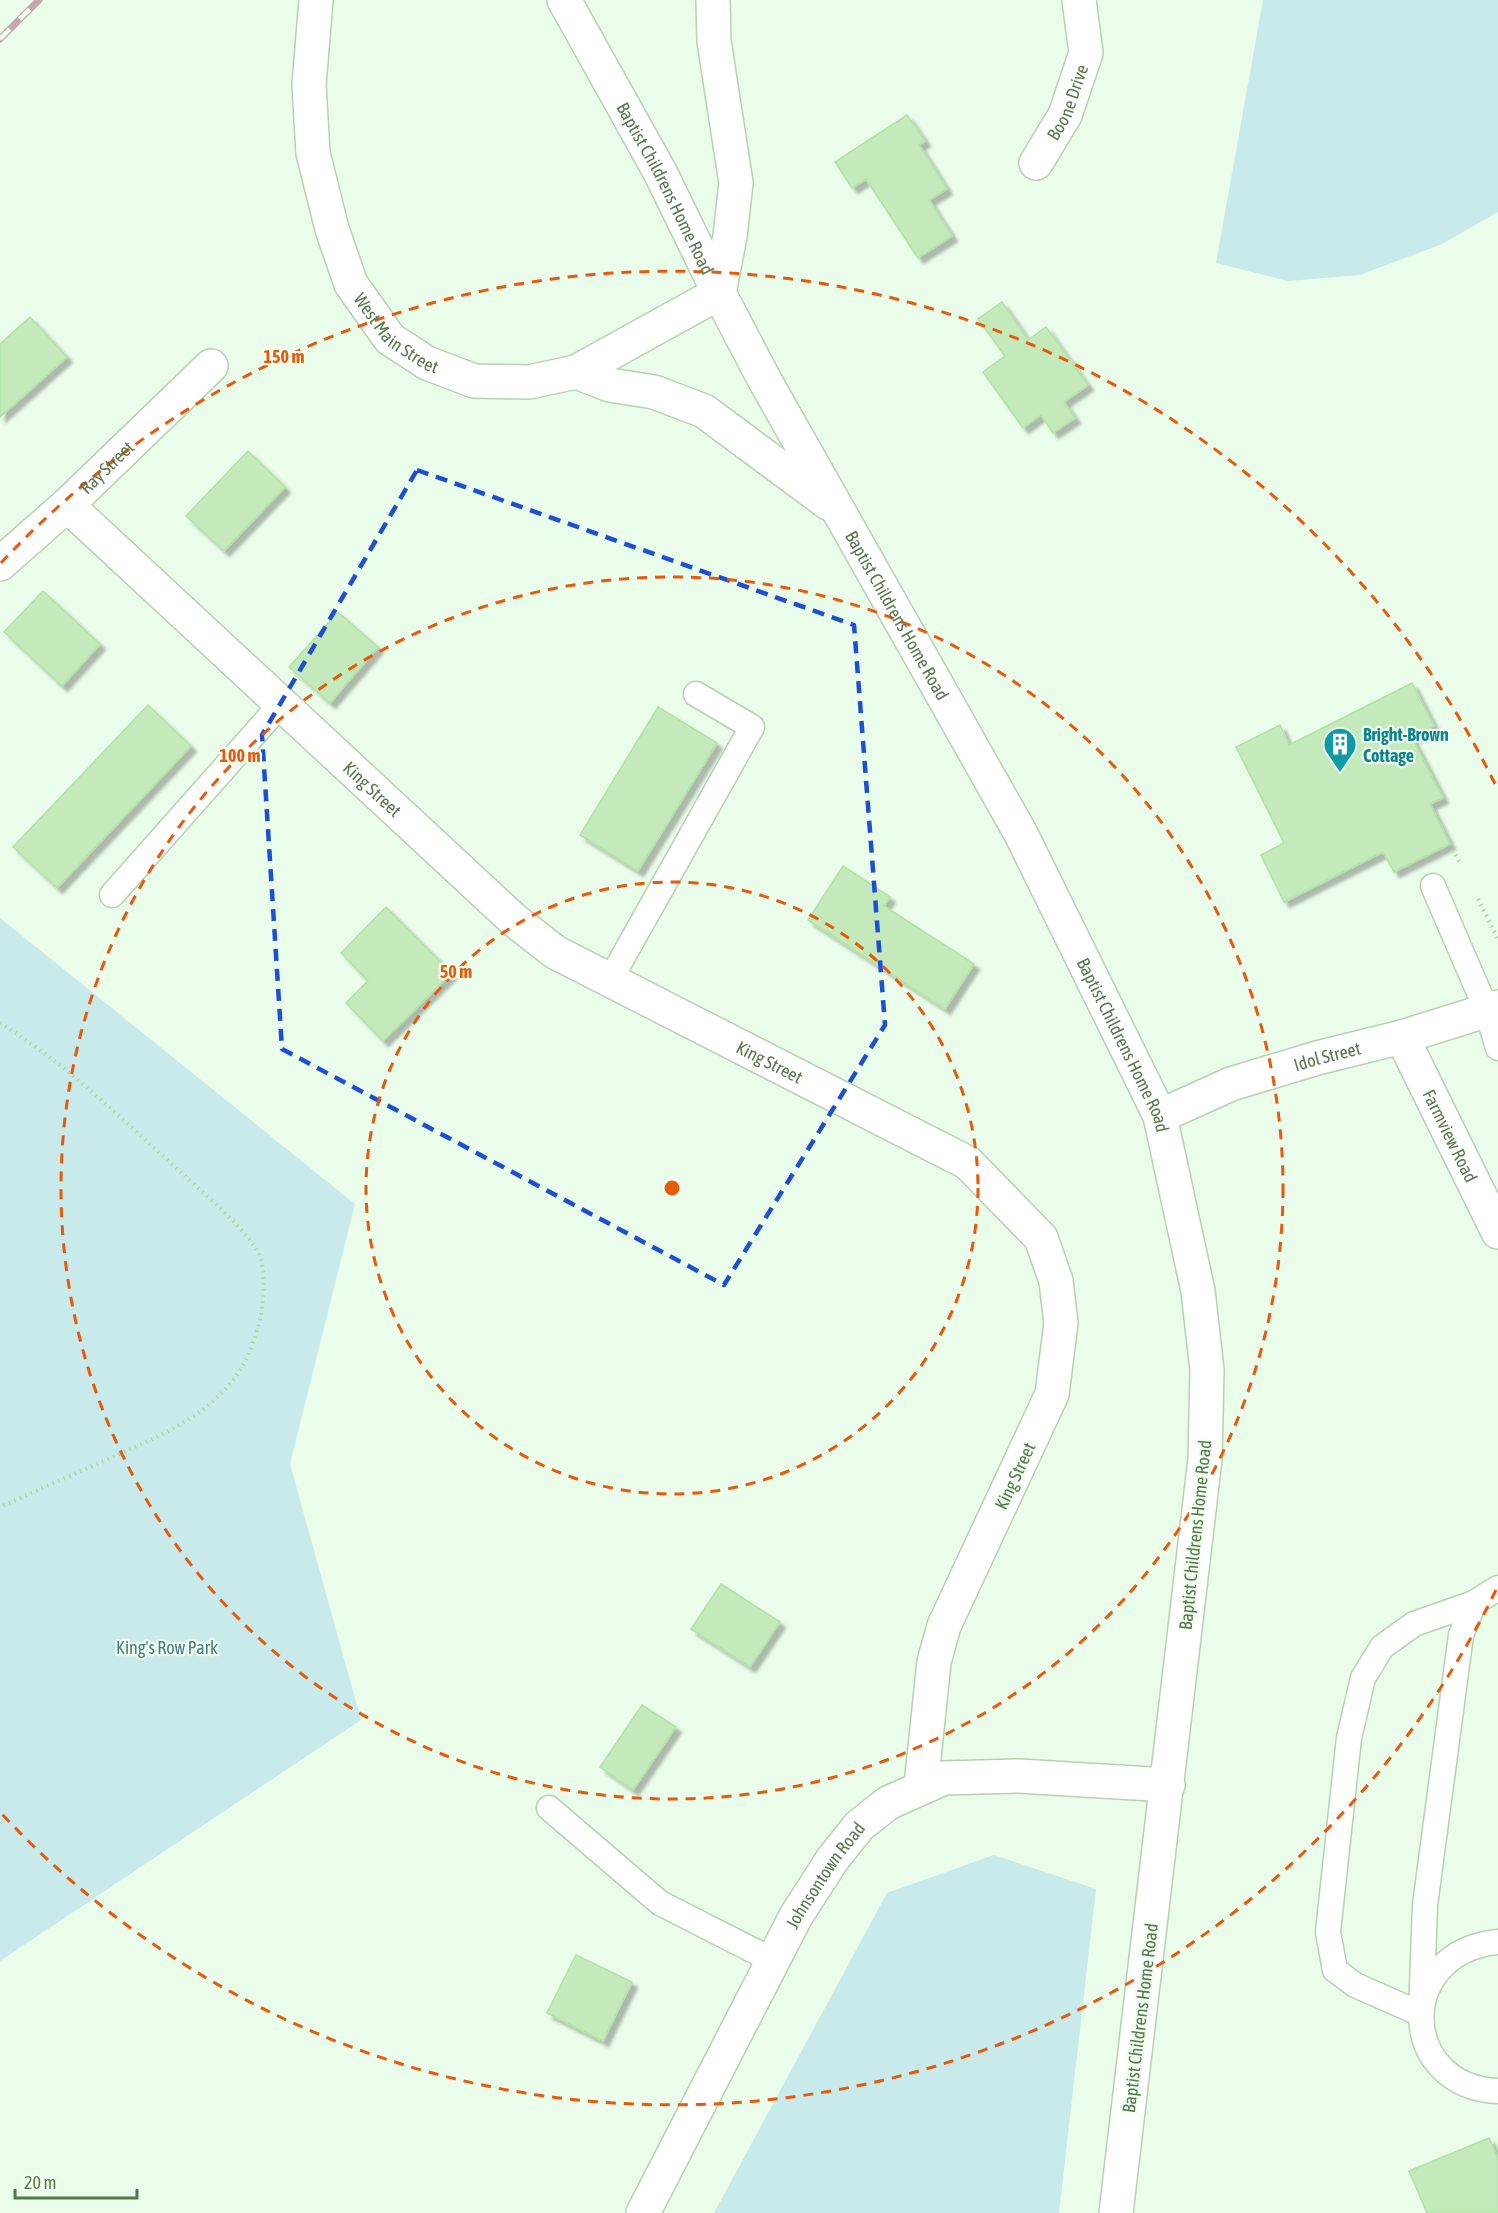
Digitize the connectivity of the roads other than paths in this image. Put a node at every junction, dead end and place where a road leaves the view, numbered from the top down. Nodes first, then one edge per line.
1 (316, 0) edge
2 (564, 0) edge
3 (713, 0) edge
4 (1079, 0) edge
5 (1036, 163) dead end
6 (719, 294) junction
7 (211, 366) dead end
8 (576, 372) junction
9 (67, 505) junction
10 (839, 511) junction
11 (0, 564) edge
12 (696, 694) dead end
13 (281, 704) junction
14 (1433, 886) dead end
15 (112, 895) dead end
16 (610, 980) junction
17 (1492, 1009) edge
18 (1402, 1037) junction
19 (1498, 1048) edge
20 (1160, 1116) junction
21 (1498, 1232) edge
22 (1498, 1588) edge
23 (1474, 1603) junction
24 (1168, 1785) junction
25 (921, 1786) junction
26 (549, 1808) dead end
27 (1498, 1942) edge
28 (774, 1961) junction
29 (1421, 2014) junction
30 (1498, 2091) edge
31 (643, 2213) edge
32 (1116, 2213) edge

1 - 8 street, West Main Street
2 - 6 street, Baptist Childrens Home Road
3 - 6 street
4 - 5 street, Boone Drive
6 - 8 street, West Main Street
6 - 10 street, Baptist Childrens Home Road
7 - 9 street, Ray Street
8 - 10 street
9 - 11 street, Ray Street
9 - 13 street, King Street
10 - 20 street, Baptist Childrens Home Road
12 - 16 lane
13 - 15 lane
13 - 16 street, King Street
14 - 17 lane
16 - 25 street, King Street
17 - 18 street, Idol Street
17 - 19 lane
18 - 20 street, Idol Street
18 - 21 street, Farmview Road
20 - 24 street, Baptist Childrens Home Road
22 - 23 lane
23 - 29 lane
23 - 29 lane
24 - 25 street, Johnsontown Road
24 - 32 street, Baptist Childrens Home Road
25 - 28 street, Johnsontown Road
26 - 28 lane
27 - 29 lane
28 - 31 street, Johnsontown Road
29 - 30 lane

